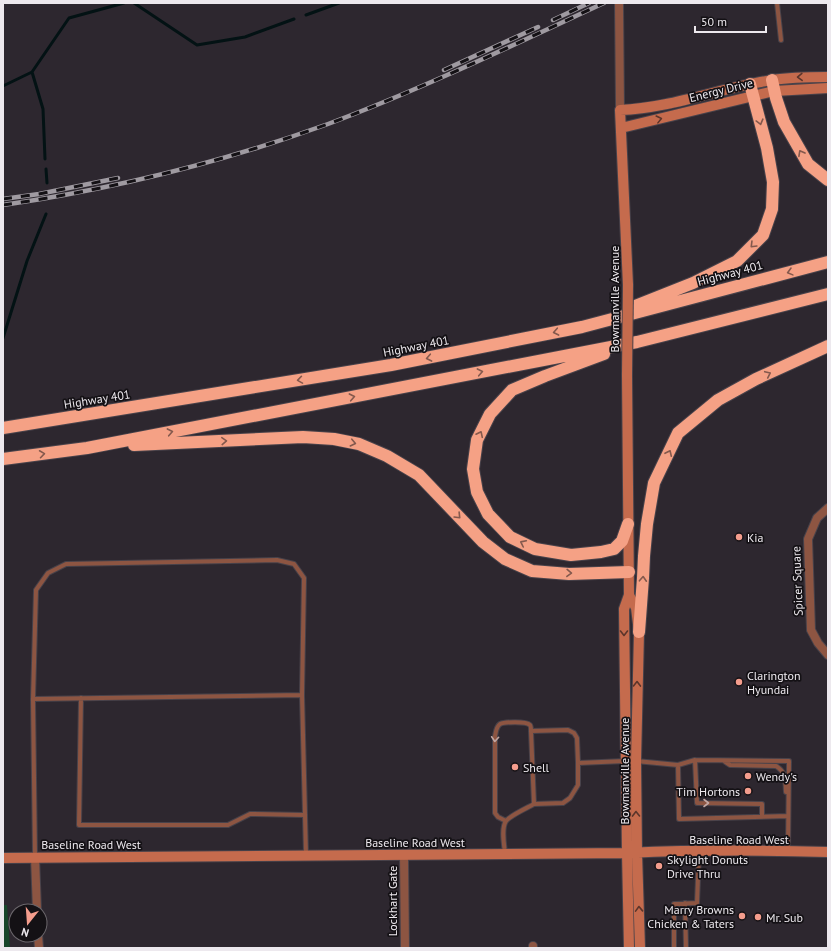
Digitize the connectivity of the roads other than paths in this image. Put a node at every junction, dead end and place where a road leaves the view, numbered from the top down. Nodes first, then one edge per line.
1 (619, 3) edge
2 (777, 3) edge
3 (781, 40) dead end
4 (828, 77) edge
5 (773, 86) junction
6 (828, 88) edge
7 (751, 90) junction
8 (620, 110) junction
9 (621, 128) junction
10 (828, 180) edge
11 (828, 262) edge
12 (828, 294) edge
13 (582, 327) junction
14 (637, 342) junction
15 (828, 346) edge
16 (3, 428) edge
17 (87, 448) junction
18 (3, 459) edge
19 (828, 508) edge
20 (628, 524) junction
21 (629, 572) junction
22 (629, 595) junction
23 (639, 632) junction
24 (828, 655) edge
25 (302, 695) junction
26 (81, 698) junction
27 (33, 699) junction
28 (531, 731) junction
29 (695, 760) junction
30 (723, 760) junction
31 (631, 761) junction
32 (578, 763) junction
33 (678, 765) junction
34 (788, 802) junction
35 (534, 804) junction
36 (305, 815) junction
37 (788, 816) junction
38 (762, 817) junction
39 (506, 821) junction
40 (788, 851) junction
41 (699, 852) junction
42 (828, 852) edge
43 (632, 853) junction
44 (505, 854) junction
45 (404, 855) junction
46 (306, 856) junction
47 (35, 857) junction
48 (3, 858) edge
49 (37, 903) edge
50 (685, 903) junction
51 (405, 948) edge
52 (629, 948) edge
53 (640, 948) edge
54 (674, 948) edge
55 (686, 948) edge

1 - 8 street, Bowmanville Avenue
2 - 3 lane
4 -> 5 street, Energy Drive
5 - 6 street, Energy Drive
5 - 7 street, Energy Drive
10 -> 5 highway
7 - 8 street, Energy Drive
9 -> 7 street, Energy Drive
7 -> 13 highway
8 - 9 street, Bowmanville Avenue
9 - 20 street, Bowmanville Avenue, bridge
11 -> 13 highway, Highway 401
12 - 14 highway
13 -> 16 highway, Highway 401
17 -> 14 highway
20 -> 14 highway
23 -> 15 highway
18 -> 17 highway
17 -> 21 highway
19 - 24 street, Spicer Square
20 - 21 street, Bowmanville Avenue
21 - 22 street, Bowmanville Avenue
22 - 23 street, Bowmanville Avenue
22 -> 31 street, Bowmanville Avenue
31 -> 23 street, Bowmanville Avenue
25 - 26 lane
25 - 27 lane
25 - 36 lane
26 - 27 lane
26 - 36 lane
27 - 47 lane
28 - 32 lane
28 - 35 lane
28 -> 39 lane
29 - 30 lane
29 - 33 lane
29 -> 38 lane
30 - 34 lane
30 - 34 lane
31 - 32 lane
31 - 33 lane
31 - 43 street, Bowmanville Avenue
32 - 35 lane
33 - 38 lane
34 - 37 lane
35 - 39 lane
36 - 46 lane
37 - 38 lane
37 - 40 lane
39 - 44 lane
40 - 41 street, Baseline Road West
40 - 42 street, Baseline Road West
41 - 43 street, Baseline Road West
41 - 50 lane
43 - 44 street, Baseline Road West
43 - 52 street, Bowmanville Avenue
53 -> 43 street, Bowmanville Avenue
44 - 45 street, Baseline Road West
45 - 46 street, Baseline Road West
45 - 51 street, Lockhart Gate
46 - 47 street, Baseline Road West
47 - 48 street, Baseline Road West
47 - 49 street
50 - 54 lane
50 - 55 lane

